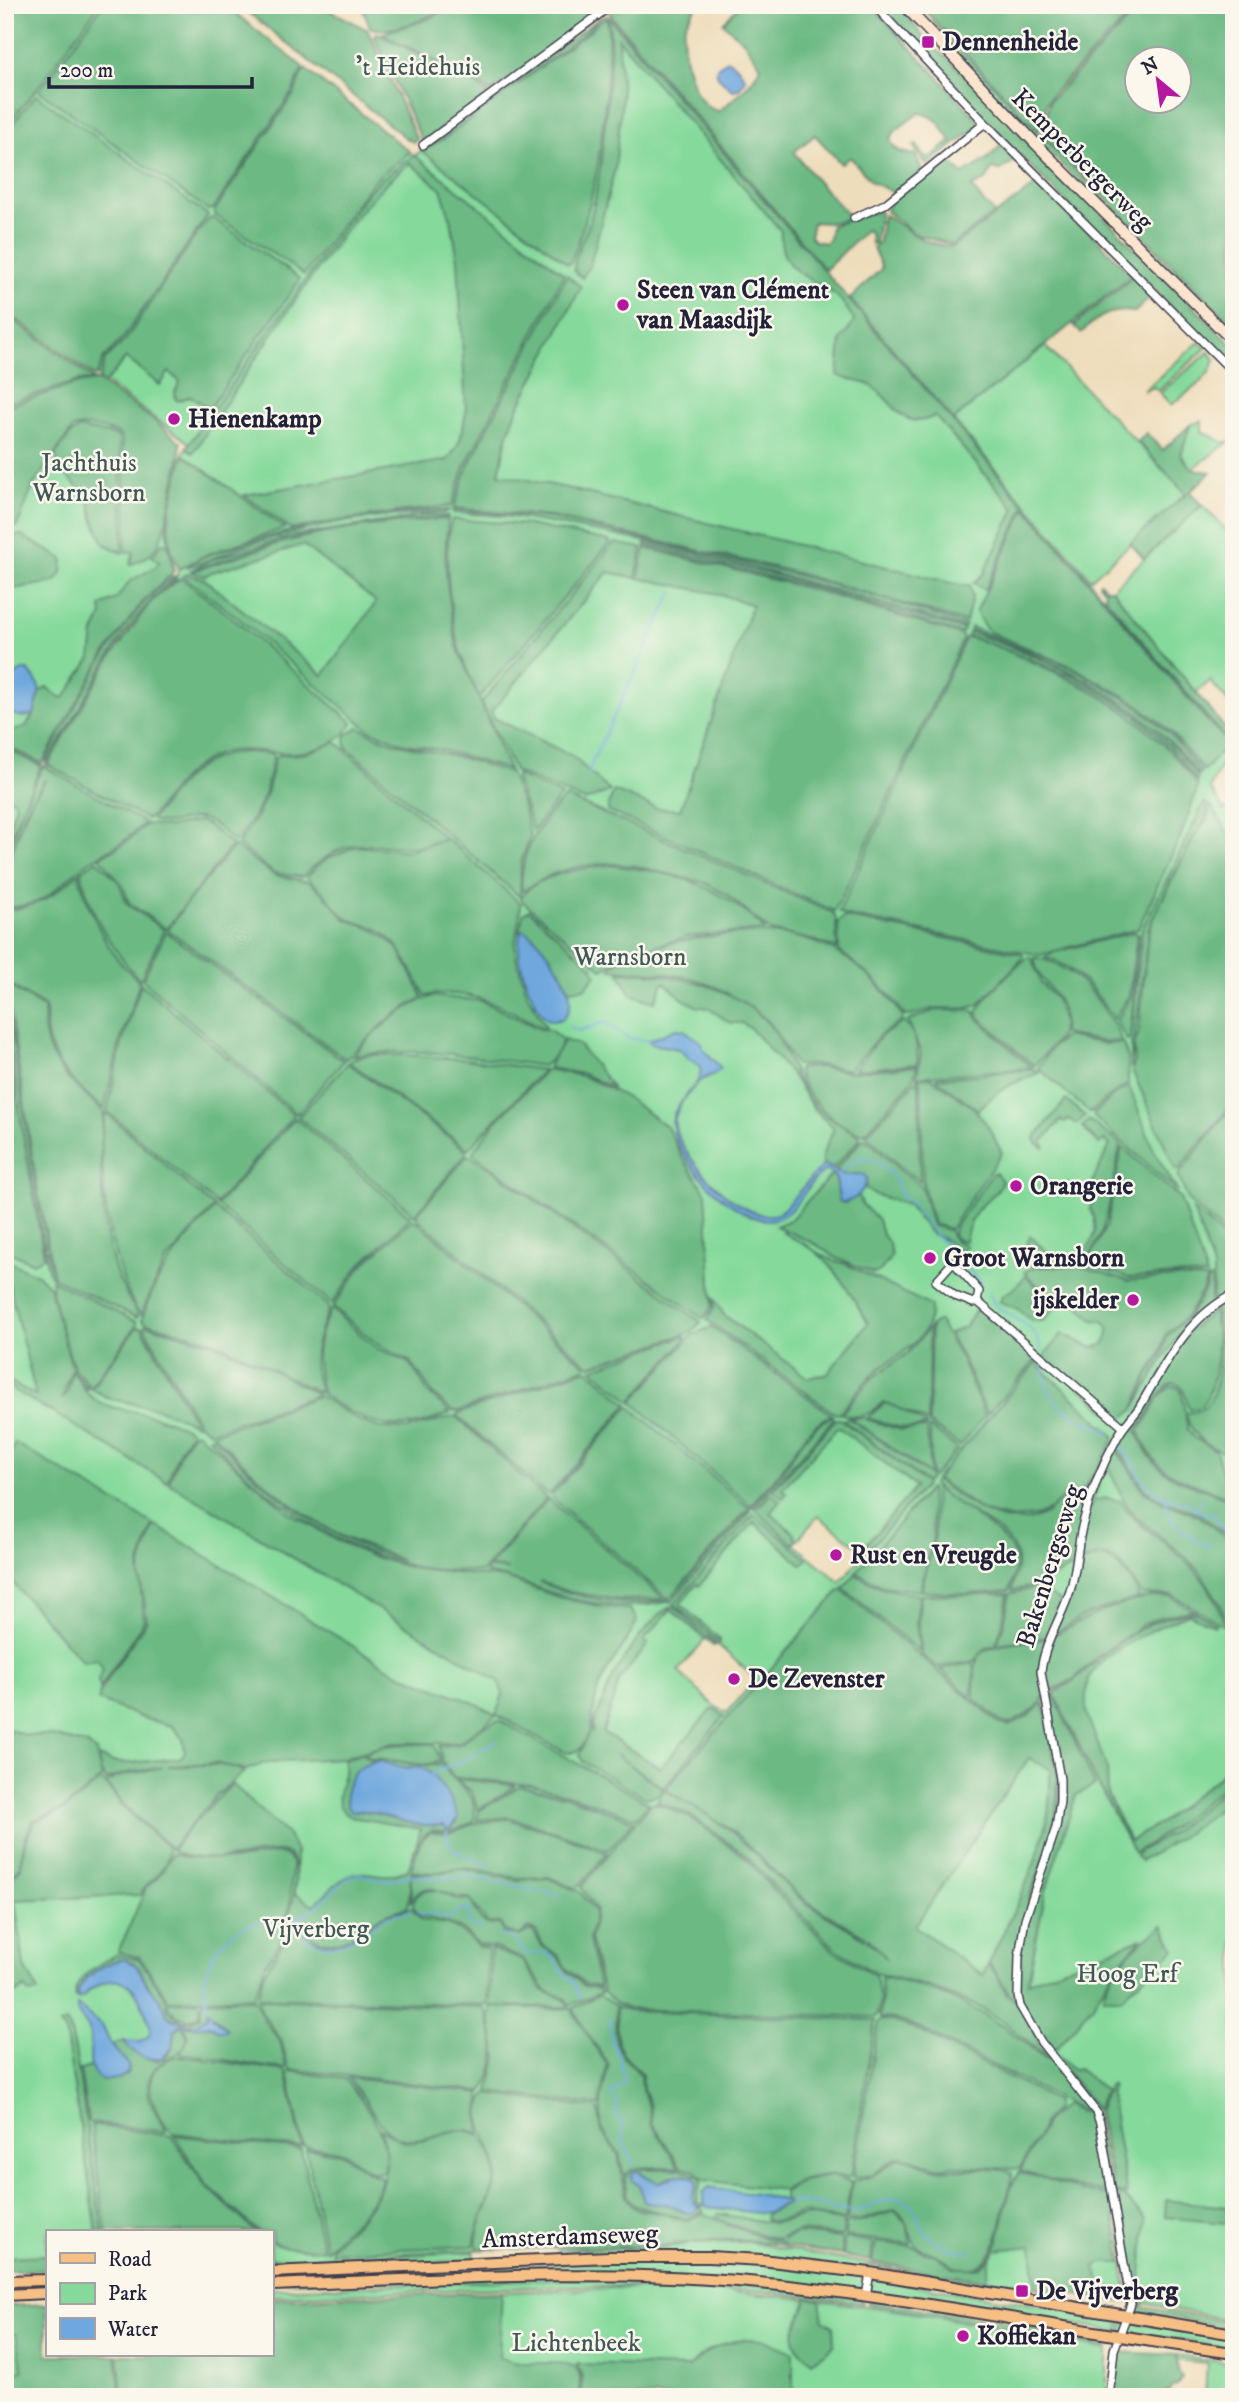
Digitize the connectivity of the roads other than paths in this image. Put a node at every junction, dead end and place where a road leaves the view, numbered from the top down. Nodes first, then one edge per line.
1 (874, 5) edge
2 (904, 5) edge
3 (609, 8) edge
4 (985, 123) junction
5 (423, 145) dead end
6 (854, 218) dead end
7 (1234, 342) edge
8 (1234, 373) edge
9 (1234, 1294) edge
10 (977, 1301) junction
11 (1123, 1427) junction
12 (273, 2272) edge
13 (870, 2273) junction
14 (46, 2280) edge
15 (5, 2281) edge
16 (273, 2285) edge
17 (46, 2293) edge
18 (5, 2295) edge
19 (866, 2296) junction
20 (1125, 2316) junction
21 (1234, 2334) edge
22 (1118, 2336) junction
23 (1234, 2353) edge
24 (1109, 2397) edge

1 - 4 street, Kemperbergerweg
2 - 7 main road, Kemperbergerweg
3 - 5 street
4 - 6 street, Kemperbergerweg
4 - 8 street, Kemperbergerweg
9 - 11 street, Bakenbergseweg
10 - 10 street
10 - 11 street
11 - 20 street, Bakenbergseweg
12 - 13 main road, Amsterdamseweg
13 - 19 street
13 - 20 main road, Amsterdamseweg
14 - 15 main road
16 - 19 main road, Amsterdamseweg
17 - 18 main road
19 - 22 main road, Amsterdamseweg
20 - 21 main road, Amsterdamseweg
20 - 22 street, Bakenbergseweg
22 - 23 main road, Amsterdamseweg
22 - 24 street, Bakenbergseweg

